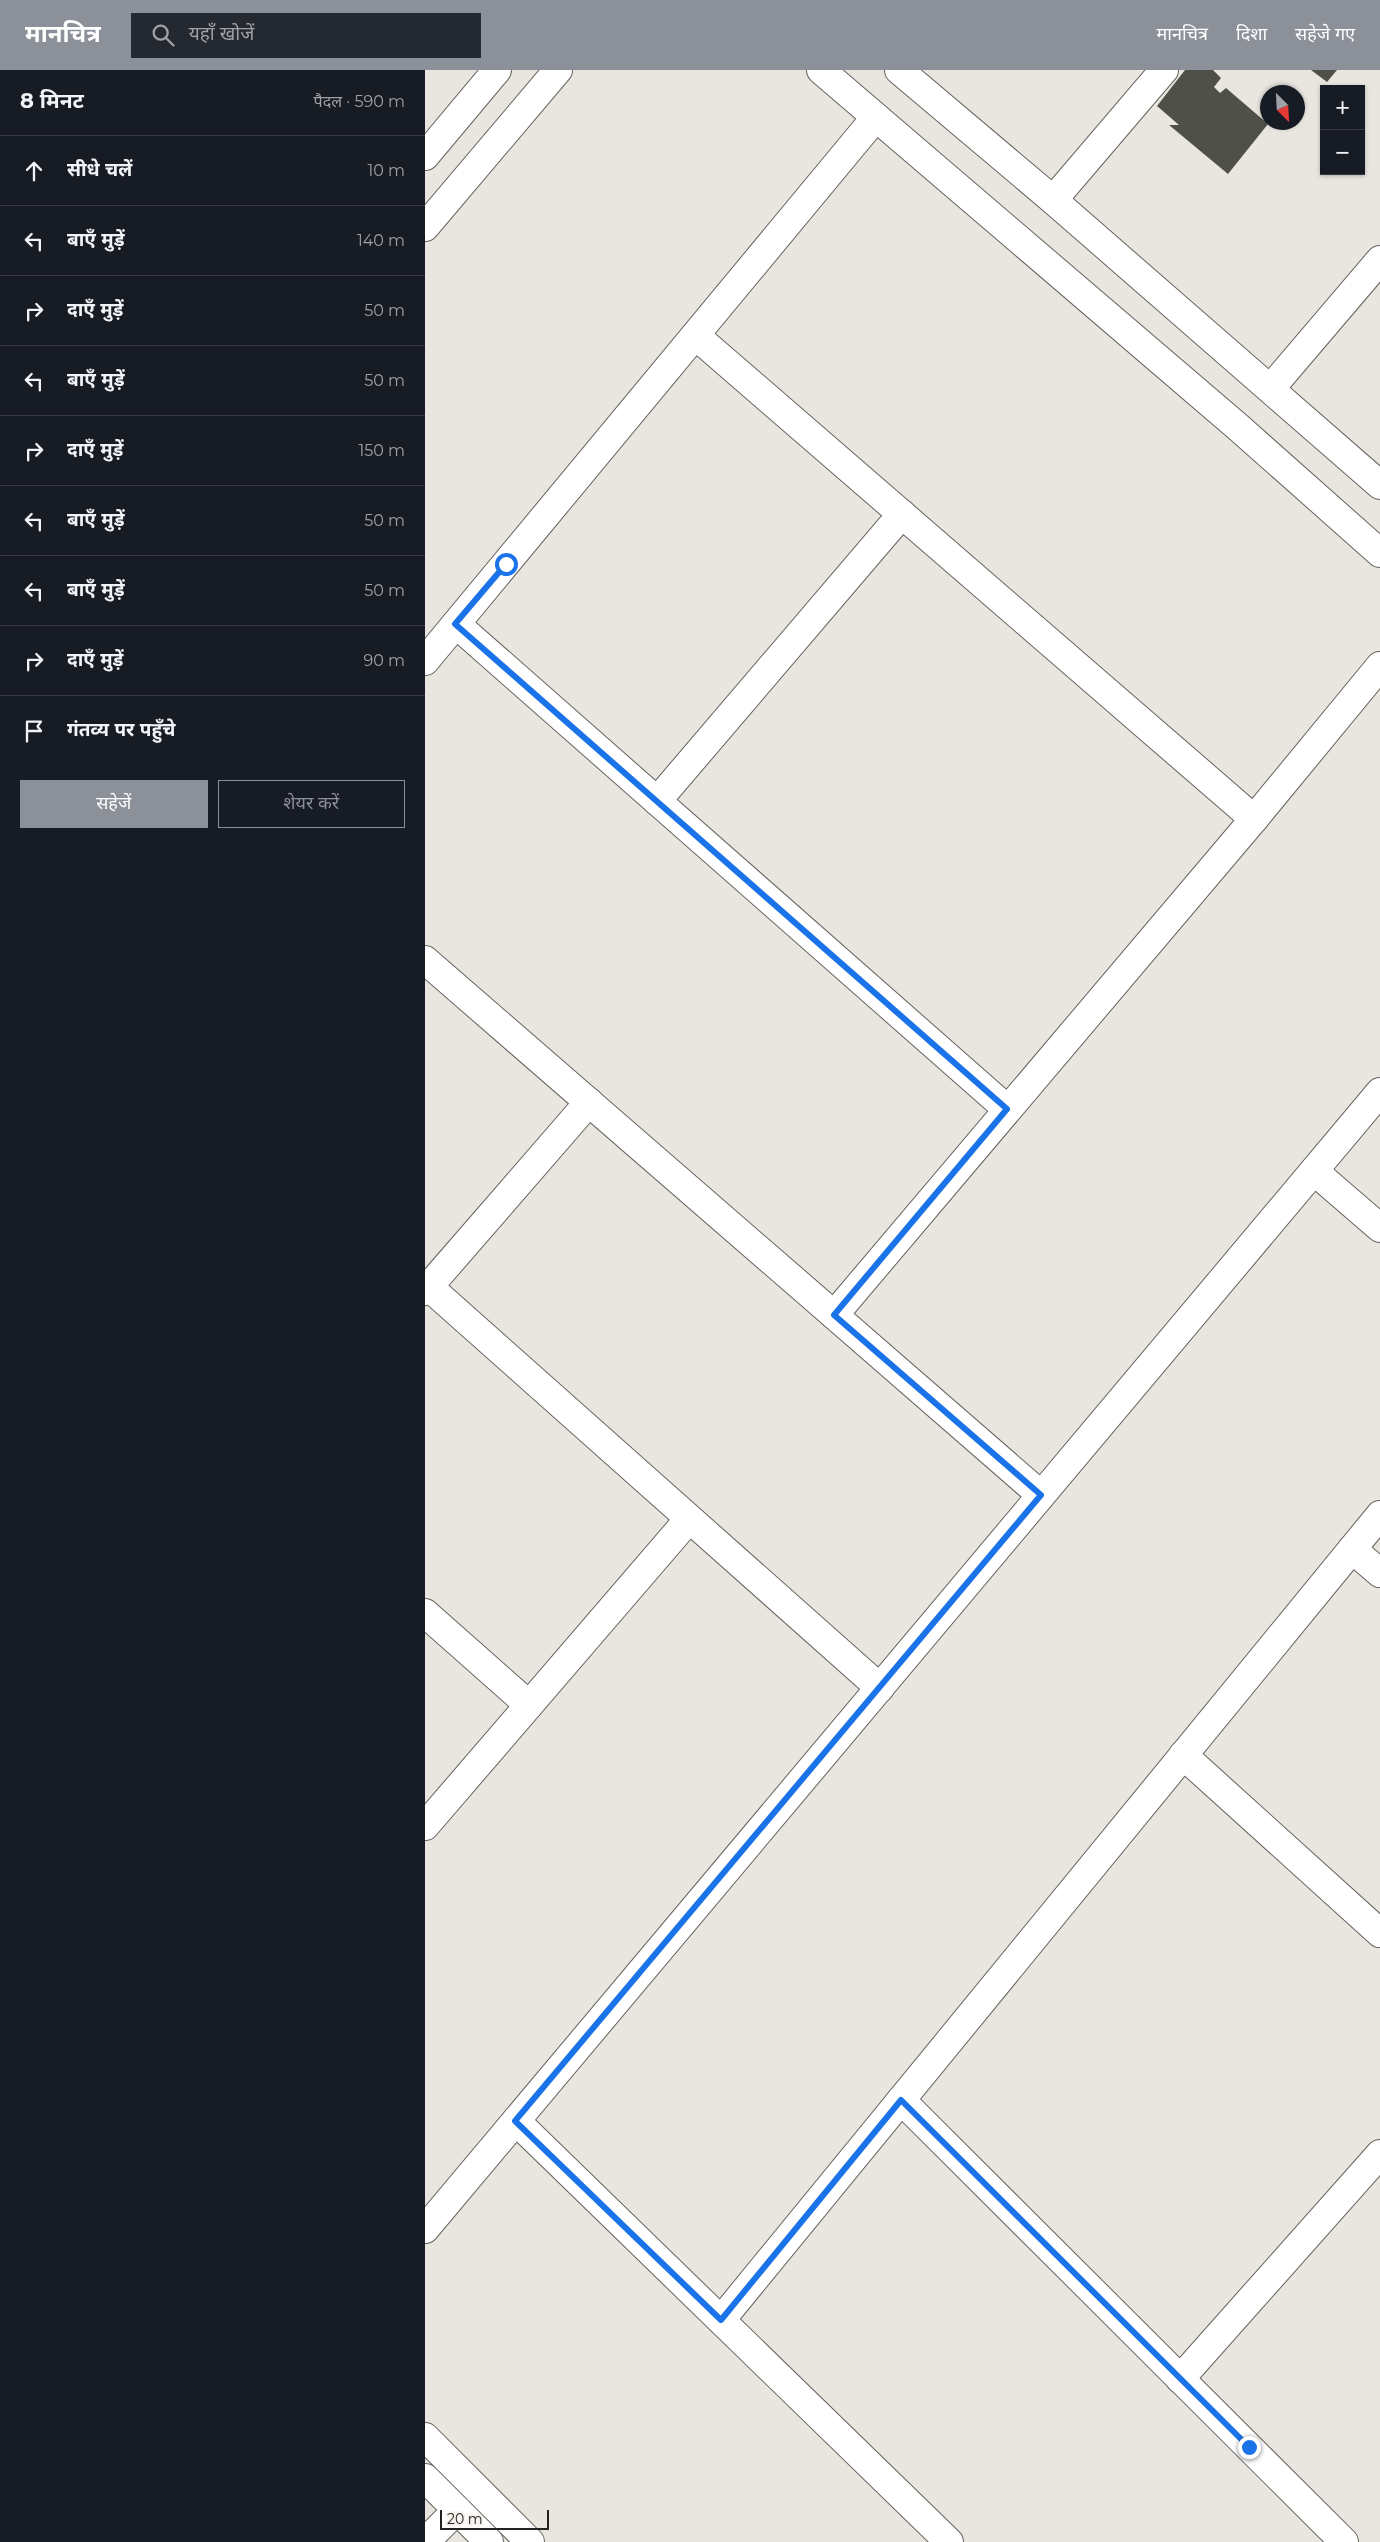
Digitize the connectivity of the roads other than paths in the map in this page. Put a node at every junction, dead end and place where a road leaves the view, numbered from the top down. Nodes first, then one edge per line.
1 (497, 70) edge
2 (558, 70) edge
3 (821, 70) edge
4 (899, 70) edge
5 (1164, 70) edge
6 (876, 116) junction
7 (425, 156) edge
8 (1053, 200) junction
9 (425, 226) edge
10 (1380, 260) edge
11 (696, 336) junction
12 (1271, 388) junction
13 (1380, 485) edge
14 (902, 514) junction
15 (1380, 554) edge
16 (455, 624) junction
17 (425, 661) edge
18 (1380, 666) edge
19 (657, 801) junction
20 (1254, 819) junction
21 (425, 960) edge
22 (1380, 1092) edge
23 (589, 1102) junction
24 (1007, 1109) junction
25 (1314, 1171) junction
26 (1380, 1228) edge
27 (427, 1289) edge
28 (834, 1315) junction
29 (1041, 1495) junction
30 (1380, 1515) edge
31 (689, 1518) junction
32 (1352, 1549) junction
33 (1380, 1573) edge
34 (425, 1613) edge
35 (880, 1688) junction
36 (529, 1706) junction
37 (1183, 1755) junction
38 (425, 1826) edge
39 (1380, 1933) edge
40 (901, 2100) junction
41 (515, 2121) junction
42 (1380, 2154) edge
43 (425, 2229) edge
44 (721, 2320) junction
45 (1181, 2379) junction
46 (425, 2437) edge
47 (425, 2478) edge
48 (457, 2510) junction
49 (425, 2542) edge
50 (489, 2542) edge
51 (530, 2542) edge
52 (949, 2542) edge
53 (1344, 2542) edge

1 - 7 street
2 - 9 street
3 - 6 street
4 - 8 street
5 - 8 street
6 - 11 street
6 - 15 street
8 - 12 street
10 - 12 street
11 - 14 street
11 - 16 street
12 - 13 street
14 - 19 street
14 - 20 street
16 - 17 street
16 - 19 street
18 - 20 street
19 - 24 street
20 - 24 street
21 - 23 street
22 - 25 street
23 - 27 street
23 - 28 street
24 - 28 street
25 - 26 street
25 - 29 street
27 - 31 street
28 - 29 street
29 - 35 street
30 - 32 street
31 - 35 street
31 - 36 street
32 - 33 street
32 - 37 street
34 - 36 street
35 - 41 street
36 - 38 street
37 - 39 street
37 - 40 street
40 - 44 street
40 - 45 street
41 - 43 street
41 - 44 street
42 - 45 street
44 - 52 street
45 - 53 street
46 - 51 street
47 - 48 street
48 - 49 street
48 - 50 street

